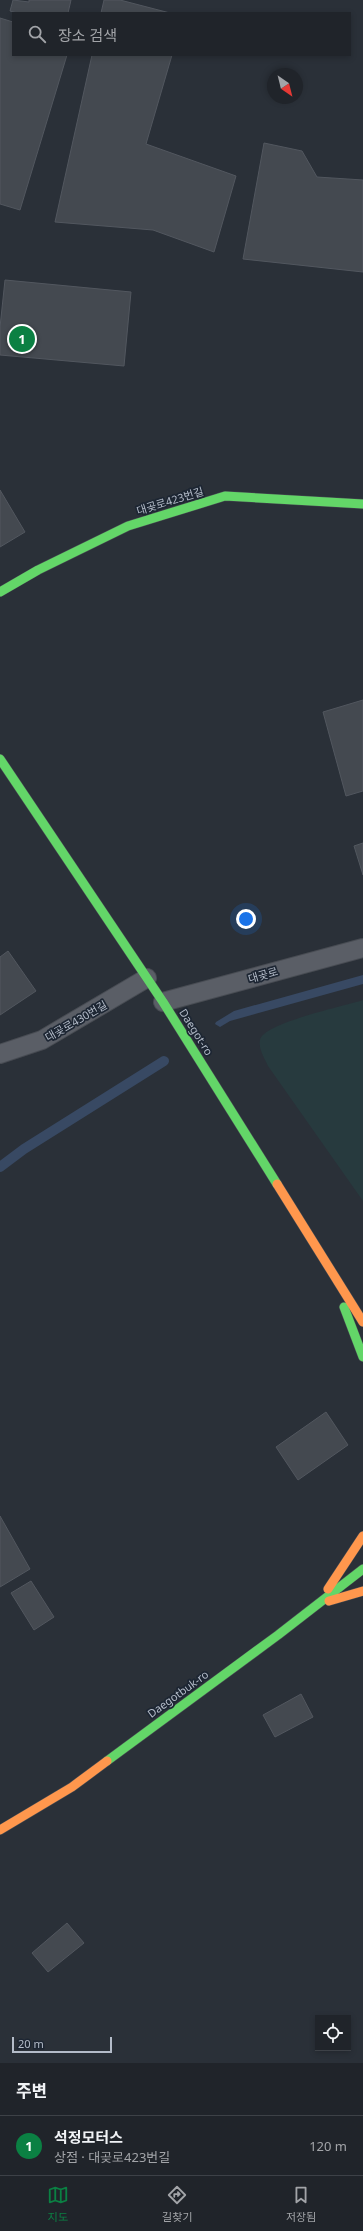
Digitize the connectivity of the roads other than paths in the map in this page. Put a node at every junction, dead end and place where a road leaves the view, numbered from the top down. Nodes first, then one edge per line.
1 (363, 504) edge
2 (0, 592) edge
3 (0, 759) edge
4 (363, 948) edge
5 (147, 978) junction
6 (163, 1002) junction
7 (0, 1054) edge
8 (330, 1270) junction
9 (363, 1322) edge
10 (363, 1357) edge
11 (363, 1536) edge
12 (363, 1569) edge
13 (363, 1591) edge
14 (318, 1604) junction
15 (0, 1830) edge

1 - 2 street, 대곶로423번길
3 - 5 street, Daegot-ro
4 - 6 lane, 대곶로
5 - 6 street, Daegot-ro
5 - 7 lane, 대곶로430번길
6 - 8 street, Daegot-ro
8 - 9 street, Daegot-ro
8 - 10 street
11 - 14 street
12 - 14 street, Daegotbuk-ro
13 - 14 street
14 - 15 street, Daegotbuk-ro

